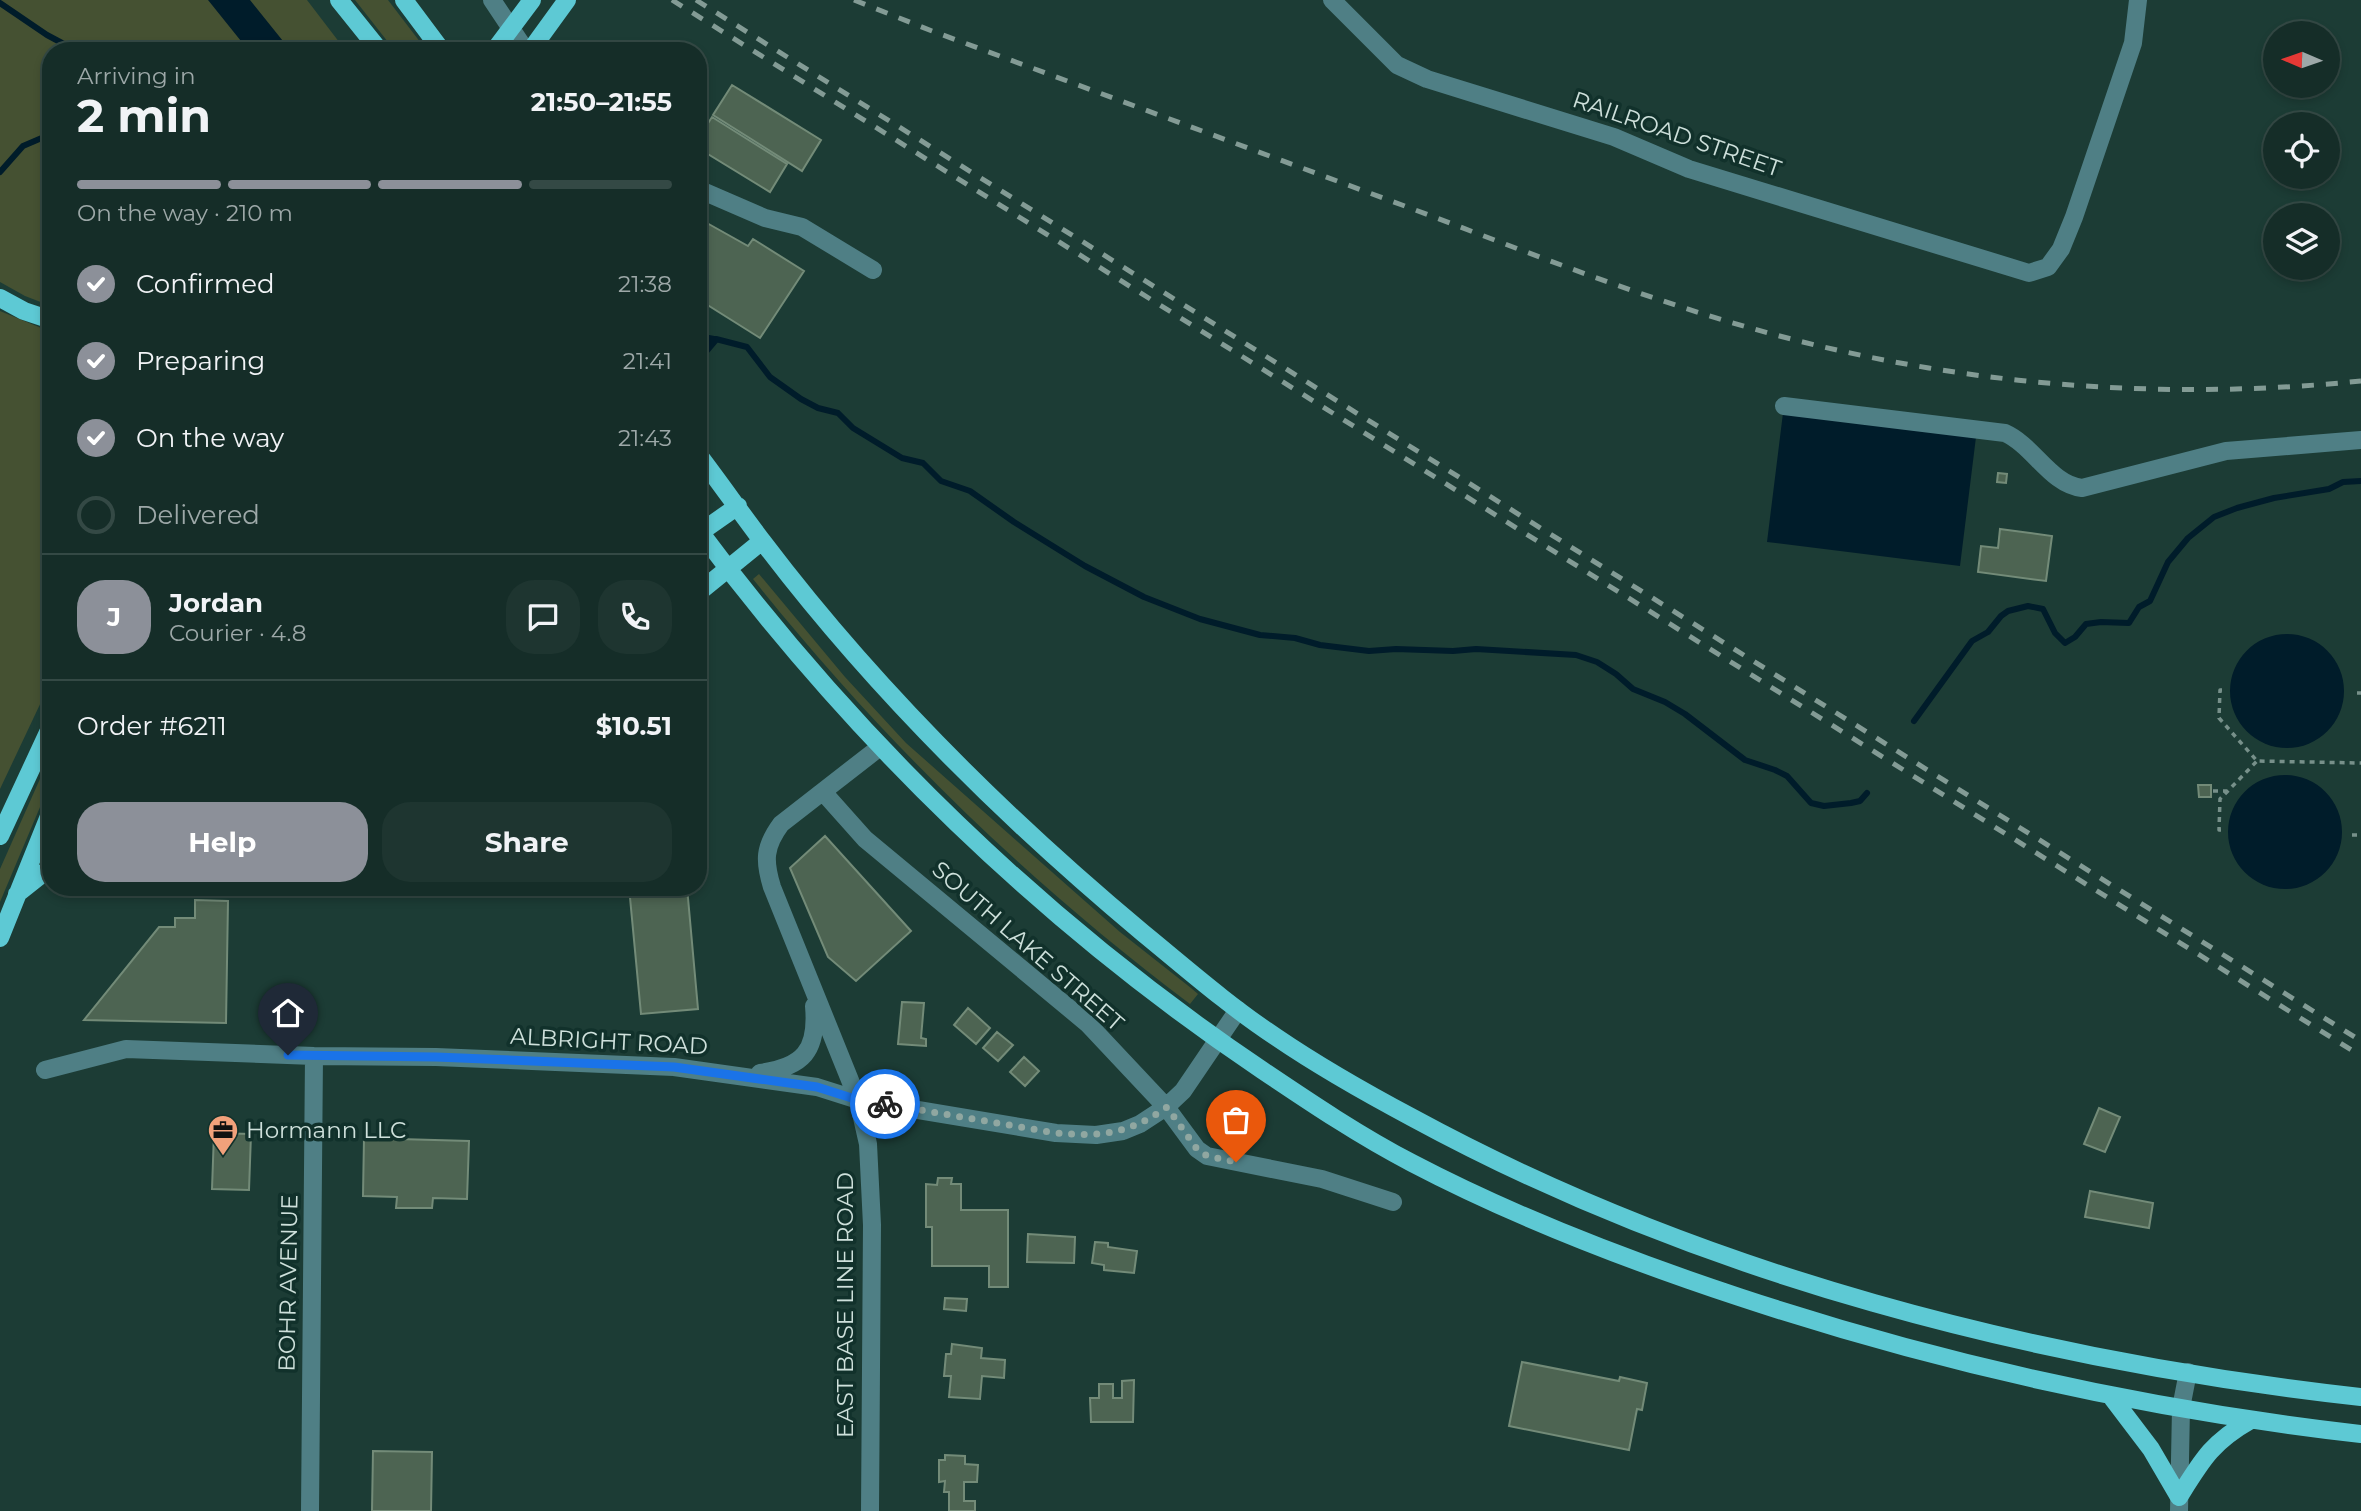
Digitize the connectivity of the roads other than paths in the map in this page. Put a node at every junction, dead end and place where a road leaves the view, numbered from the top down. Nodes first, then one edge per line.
1 (339, 0) edge
2 (404, 0) edge
3 (492, 0) edge
4 (532, 0) edge
5 (567, 0) edge
6 (1332, 0) edge
7 (2138, 0) edge
8 (373, 42) edge
9 (435, 42) edge
10 (501, 42) edge
11 (522, 42) edge
12 (535, 42) edge
13 (707, 193) edge
14 (873, 270) dead end
15 (0, 298) edge
16 (42, 317) edge
17 (1784, 405) dead end
18 (2361, 440) edge
19 (707, 466) edge
20 (738, 506) junction
21 (707, 527) edge
22 (762, 541) junction
23 (707, 542) edge
24 (729, 569) junction
25 (707, 586) edge
26 (42, 745) edge
27 (880, 747) junction
28 (824, 793) junction
29 (42, 832) edge
30 (0, 836) edge
31 (42, 873) edge
32 (16, 894) junction
33 (0, 938) edge
34 (813, 989) junction
35 (1238, 1010) junction
36 (1218, 1040) junction
37 (314, 1056) junction
38 (45, 1070) dead end
39 (744, 1075) junction
40 (858, 1100) junction
41 (1167, 1107) junction
42 (1393, 1202) dead end
43 (2188, 1372) junction
44 (2110, 1395) junction
45 (2361, 1397) edge
46 (2181, 1408) junction
47 (2251, 1420) junction
48 (2361, 1434) edge
49 (2179, 1504) edge
50 (310, 1511) edge
51 (870, 1511) edge

1 - 8 main road
2 - 9 main road
3 - 11 street
4 - 10 main road, bridge
5 - 12 main road
6 - 7 street, RAILROAD STREET
13 - 14 street
15 - 16 main road
17 - 18 street
19 - 20 main road
20 - 21 main road
20 - 22 main road
22 - 24 main road
22 - 35 main road
23 - 24 main road
24 - 25 main road
24 - 27 main road
26 - 30 main road
27 - 28 street, EAST BASE LINE ROAD
27 - 36 main road
28 - 34 street, EAST BASE LINE ROAD
28 - 41 street, SOUTH LAKE STREET
29 - 32 main road
31 - 32 main road
32 - 33 main road
34 - 39 street
34 - 40 street, EAST BASE LINE ROAD
35 - 36 street, ALBRIGHT ROAD
35 - 43 main road
36 - 41 street, ALBRIGHT ROAD
36 - 44 main road
37 - 38 street, ALBRIGHT ROAD
37 - 39 street, ALBRIGHT ROAD
37 - 50 street, BOHR AVENUE
39 - 40 street, ALBRIGHT ROAD
40 - 41 street, ALBRIGHT ROAD
40 - 51 street, EAST BASE LINE ROAD
41 - 42 street, SOUTH LAKE STREET
43 - 45 main road
43 - 46 street
44 - 46 main road
44 - 49 main road
46 - 47 main road
46 - 49 street
47 - 48 main road
47 - 49 main road

